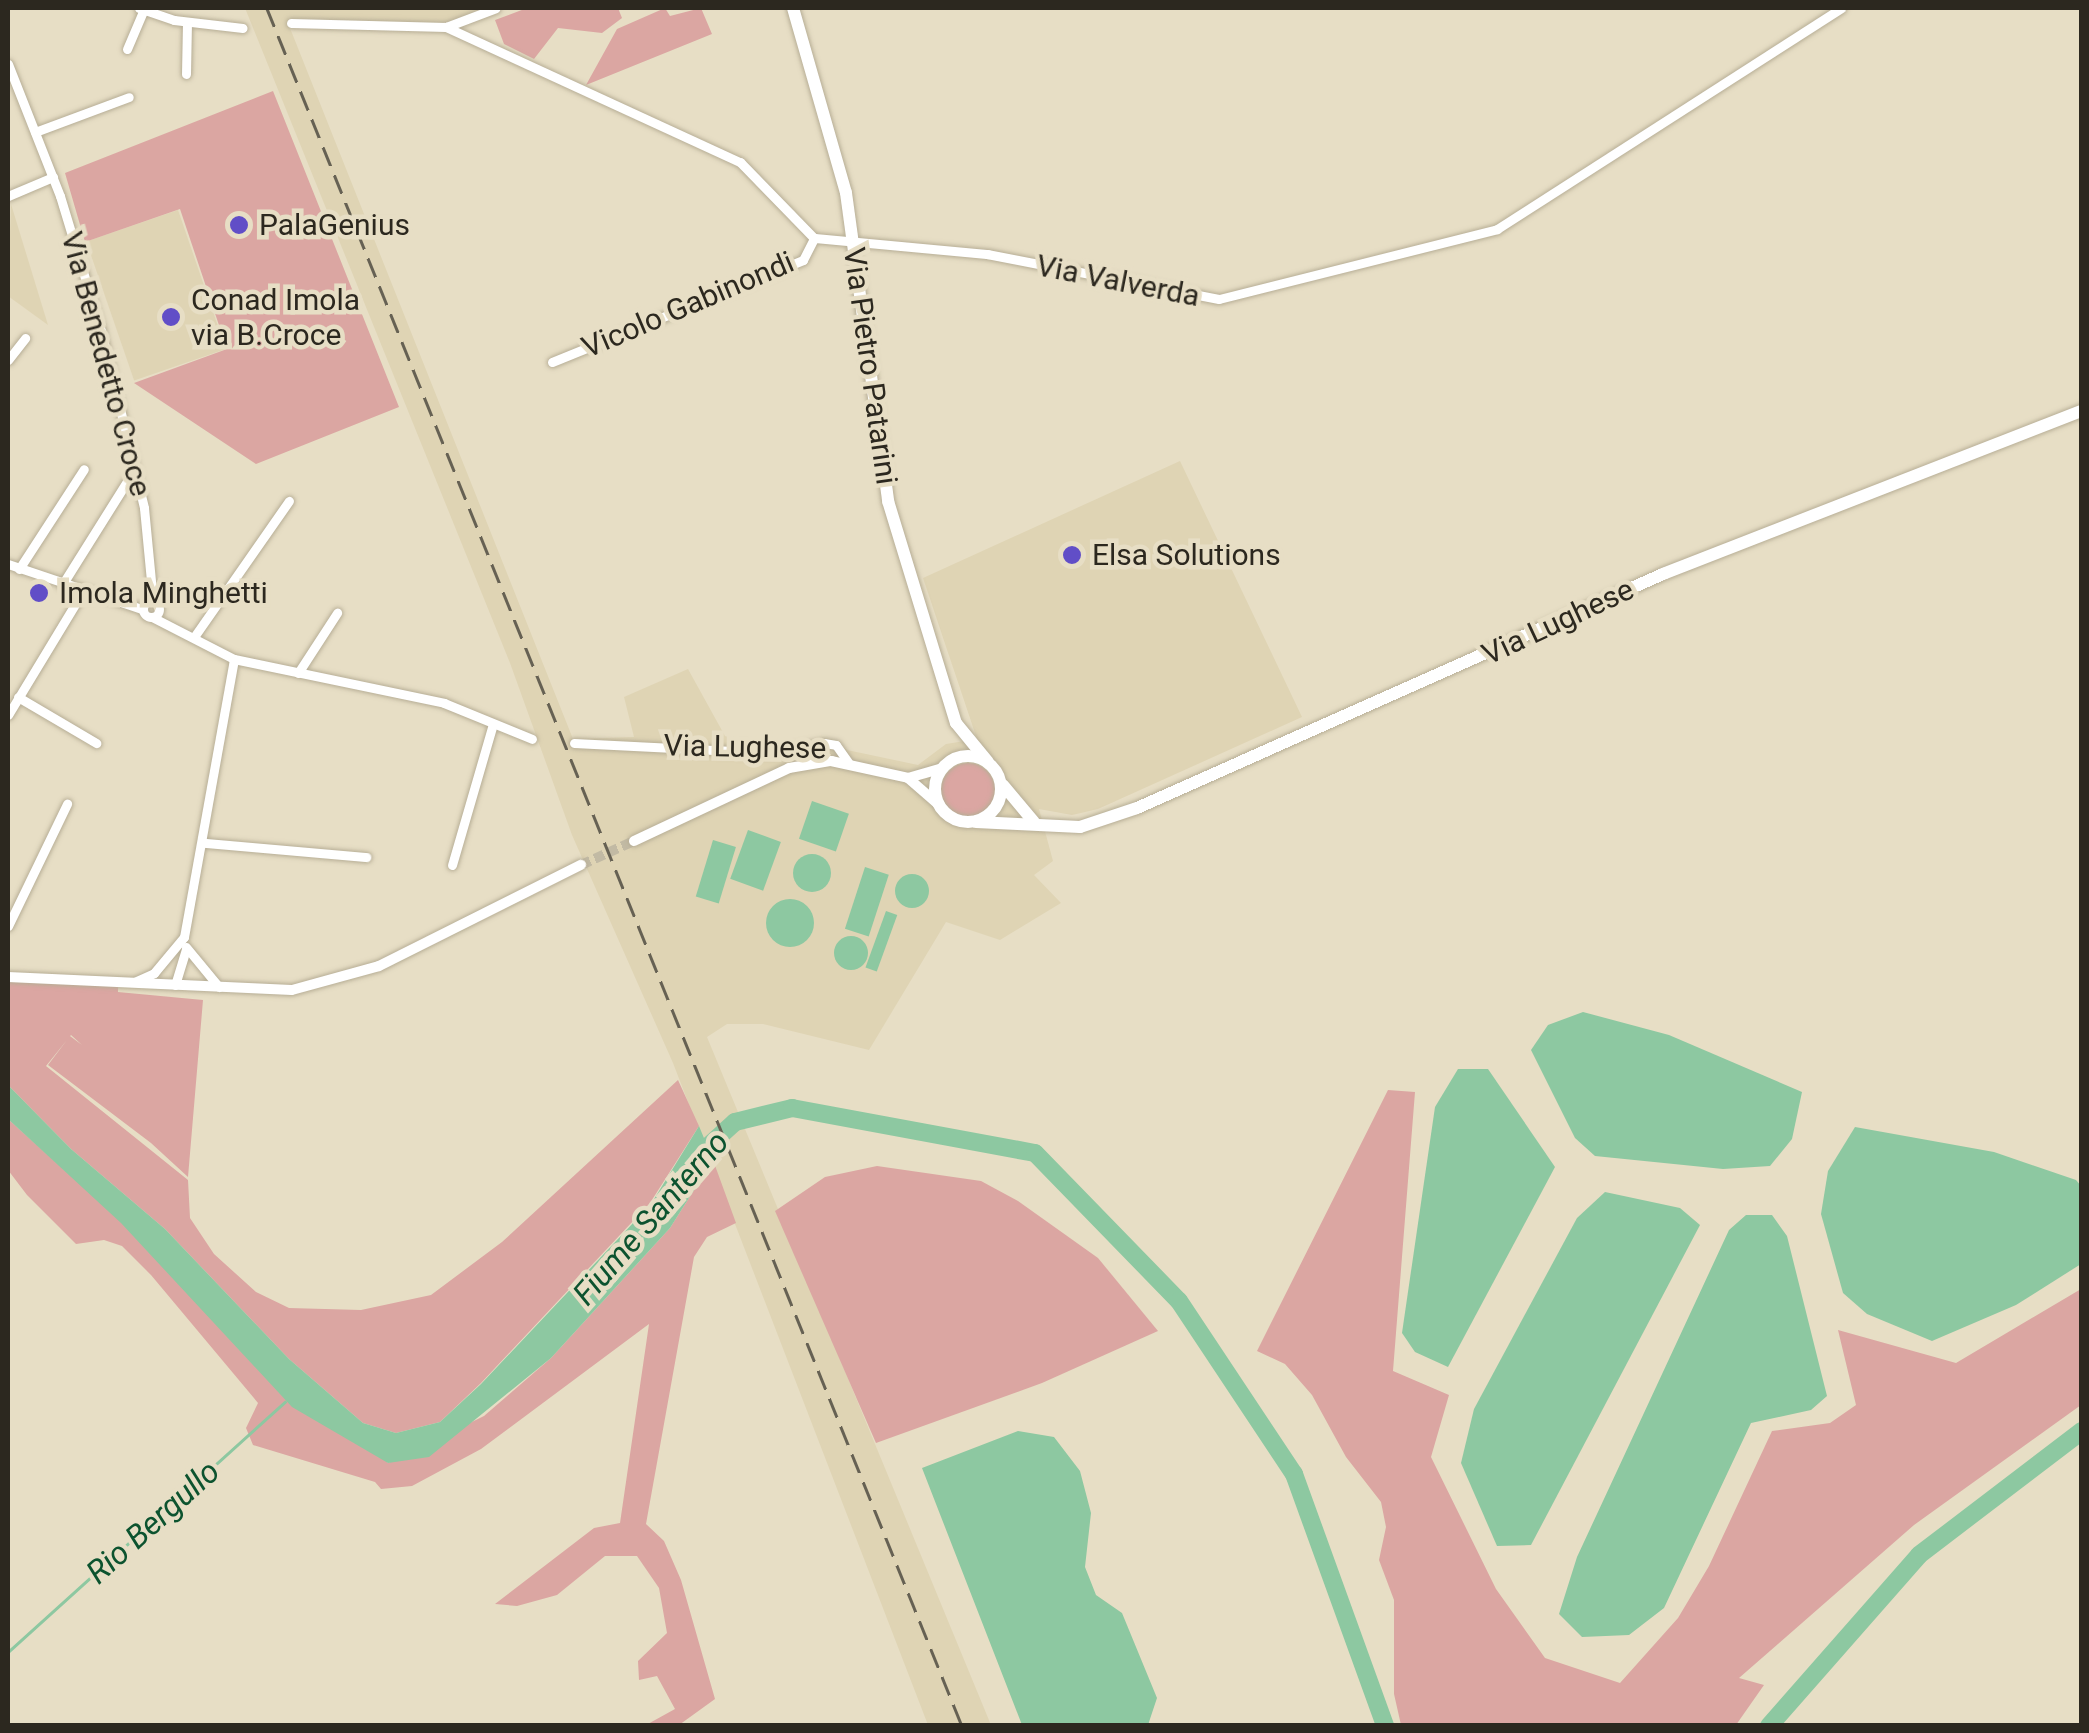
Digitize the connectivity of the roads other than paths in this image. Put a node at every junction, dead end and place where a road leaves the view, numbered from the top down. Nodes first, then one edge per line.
1 (141, 8) edge
2 (496, 8) edge
3 (793, 8) edge
4 (1841, 8) edge
5 (187, 22) junction
6 (291, 23) dead end
7 (244, 28) dead end
8 (446, 28) junction
9 (127, 49) dead end
10 (8, 64) edge
11 (186, 74) dead end
12 (129, 97) dead end
13 (35, 132) junction
14 (53, 177) junction
15 (8, 196) edge
16 (814, 238) junction
17 (853, 240) junction
18 (24, 338) dead end
19 (8, 360) edge
20 (552, 362) dead end
21 (2082, 411) edge
22 (84, 469) dead end
23 (129, 478) dead end
24 (289, 500) dead end
25 (8, 564) edge
26 (19, 569) junction
27 (62, 585) junction
28 (82, 593) junction
29 (153, 600) junction
30 (142, 609) junction
31 (337, 612) dead end
32 (156, 614) junction
33 (194, 637) junction
34 (234, 658) junction
35 (298, 673) junction
36 (18, 698) junction
37 (8, 715) edge
38 (956, 723) junction
39 (493, 724) junction
40 (532, 739) dead end
41 (574, 742) dead end
42 (96, 743) dead end
43 (848, 762) junction
44 (988, 762) junction
45 (945, 765) junction
46 (908, 778) junction
47 (1000, 780) junction
48 (68, 804) dead end
49 (938, 804) junction
50 (976, 822) junction
51 (1036, 824) junction
52 (634, 840) tunnel mouth
53 (205, 843) junction
54 (366, 857) dead end
55 (452, 865) dead end
56 (581, 865) tunnel mouth
57 (8, 926) edge
58 (185, 942) junction
59 (174, 954) junction
60 (8, 977) edge
61 (130, 983) junction
62 (175, 985) junction
63 (220, 987) junction

1 - 5 street
1 - 9 street
2 - 8 street
3 - 17 main road, Via Pietro Patarini
4 - 17 street, Via Valverda
5 - 7 street
5 - 11 street
6 - 8 street
8 - 16 street
10 - 13 street, Via Benedetto Croce
12 - 13 street
13 - 14 street, Via Benedetto Croce
14 - 15 street
14 - 29 street, Via Benedetto Croce
16 - 17 street, Via Valverda
16 - 20 street, Vicolo Gabinondi
17 - 38 main road, Via Pietro Patarini
18 - 19 street
21 - 51 main road, Via Lughese
22 - 26 street
23 - 27 street
24 - 33 street
25 - 26 street
26 - 27 street
27 - 28 street
28 - 30 street
28 - 36 street
29 - 30 street
29 - 32 street
30 - 32 street
31 - 35 street
32 - 33 street
33 - 34 street
34 - 35 street
34 - 53 street
35 - 39 street
36 - 37 street
36 - 42 street
38 - 44 main road, Via Pietro Patarini
38 - 45 main road, Via Pietro Patarini
39 - 40 street
39 - 55 street
41 - 43 street, Via Lughese
43 - 46 street
43 - 52 street
44 - 45 main road
44 - 47 main road
45 - 46 street
45 - 49 main road
46 - 49 street
47 - 50 main road
47 - 51 main road
48 - 57 street
49 - 50 main road, Via Lughese
50 - 51 main road, Via Lughese
53 - 54 street
53 - 58 street
56 - 63 street
58 - 59 street
58 - 62 street
58 - 63 street
59 - 61 street
59 - 62 street
60 - 61 street
61 - 62 street
62 - 63 street

